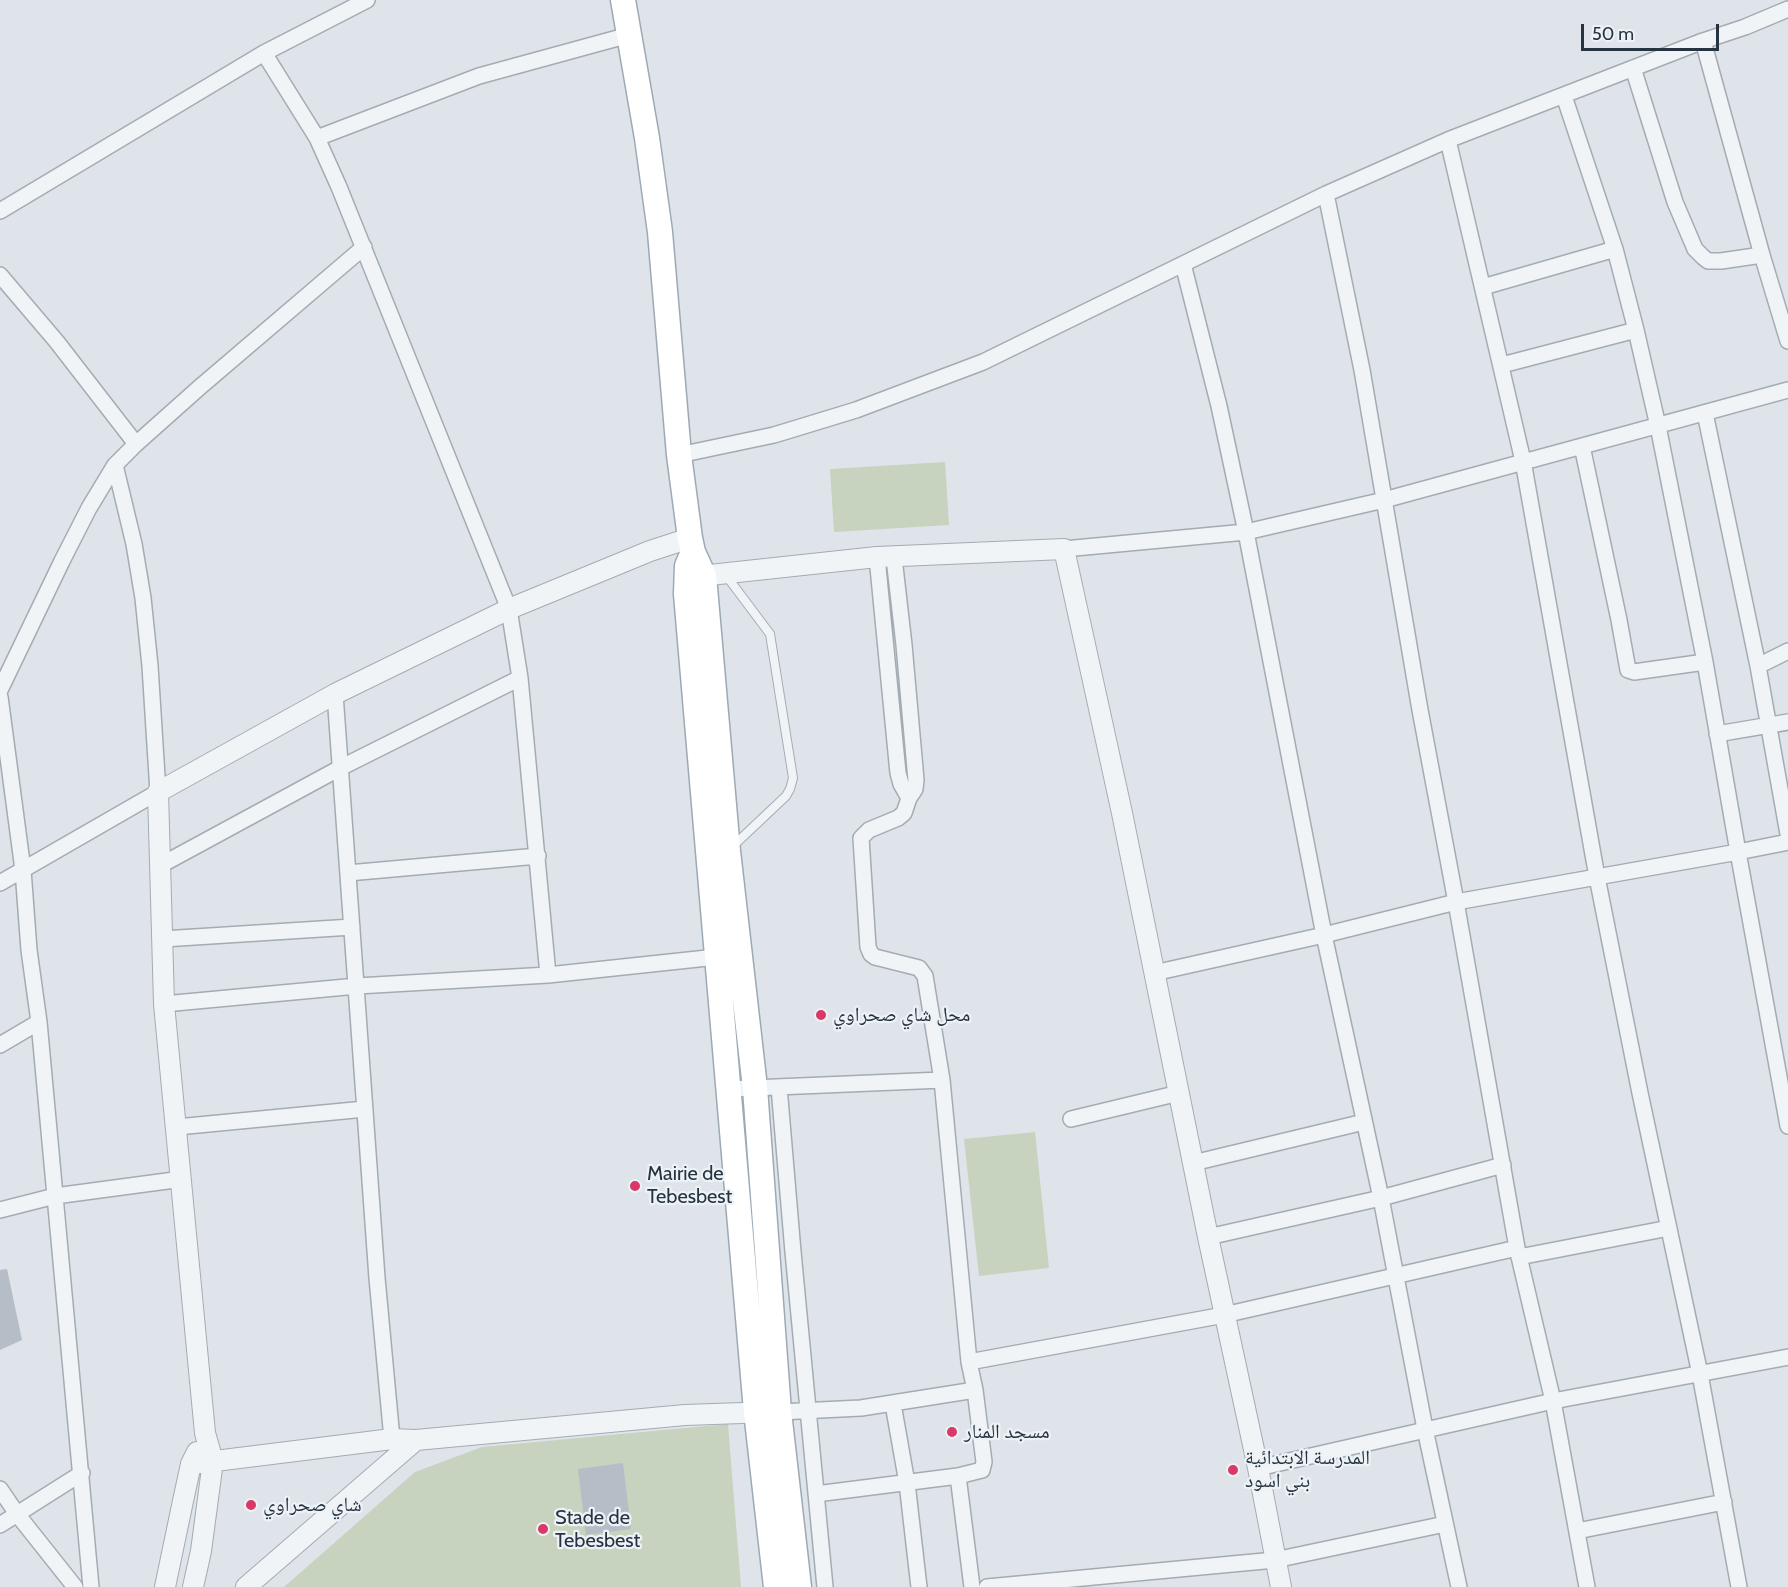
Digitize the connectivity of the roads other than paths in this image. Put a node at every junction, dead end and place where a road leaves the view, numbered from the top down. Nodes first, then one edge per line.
1 (367, 0) edge
2 (623, 0) edge
3 (1785, 0) edge
4 (1788, 7) edge
5 (629, 35) junction
6 (1703, 41) junction
7 (264, 53) junction
8 (1633, 68) junction
9 (1564, 96) junction
10 (317, 138) junction
11 (1449, 140) junction
12 (1326, 194) junction
13 (0, 211) edge
14 (364, 247) junction
15 (1615, 249) junction
16 (1762, 255) junction
17 (1183, 264) junction
18 (0, 275) edge
19 (1484, 287) junction
20 (1636, 330) junction
21 (1788, 341) edge
22 (1502, 365) junction
23 (1788, 390) edge
24 (1705, 413) junction
25 (1658, 426) junction
26 (136, 444) junction
27 (1582, 446) junction
28 (679, 455) junction
29 (1523, 461) junction
30 (115, 465) junction
31 (1384, 500) junction
32 (1246, 532) junction
33 (691, 545) junction
34 (1064, 549) junction
35 (885, 557) junction
36 (705, 575) junction
37 (509, 609) junction
38 (1788, 651) edge
39 (1705, 662) junction
40 (1758, 666) junction
41 (520, 678) junction
42 (0, 690) edge
43 (335, 694) junction
44 (0, 697) edge
45 (1788, 722) edge
46 (1770, 725) junction
47 (1717, 734) junction
48 (340, 768) junction
49 (158, 792) junction
50 (1788, 834) edge
51 (1788, 842) edge
52 (729, 851) junction
53 (1738, 852) junction
54 (538, 856) junction
55 (161, 865) junction
56 (23, 870) junction
57 (348, 873) junction
58 (1597, 877) junction
59 (0, 883) edge
60 (1456, 902) junction
61 (352, 927) junction
62 (1323, 935) junction
63 (163, 939) junction
64 (729, 956) junction
65 (1154, 974) junction
66 (548, 975) junction
67 (357, 986) junction
68 (164, 1004) junction
69 (39, 1022) junction
70 (0, 1044) edge
71 (942, 1080) junction
72 (779, 1087) junction
73 (755, 1088) junction
74 (729, 1089) junction
75 (1179, 1094) junction
76 (365, 1109) junction
77 (1071, 1119) dead end
78 (1364, 1122) junction
79 (177, 1126) junction
80 (1788, 1126) edge
81 (1193, 1163) junction
82 (1503, 1165) junction
83 (182, 1179) junction
84 (55, 1196) junction
85 (1381, 1198) junction
86 (0, 1210) edge
87 (1670, 1228) junction
88 (1208, 1237) junction
89 (1518, 1252) junction
90 (1396, 1275) junction
91 (746, 1287) junction
92 (770, 1287) junction
93 (1224, 1315) junction
94 (1788, 1357) edge
95 (969, 1362) junction
96 (1700, 1374) junction
97 (975, 1390) junction
98 (1553, 1401) junction
99 (893, 1404) junction
100 (768, 1412) junction
101 (808, 1412) junction
102 (1425, 1429) junction
103 (205, 1433) junction
104 (392, 1439) junction
105 (416, 1440) junction
106 (213, 1461) junction
107 (191, 1464) junction
108 (1258, 1468) junction
109 (82, 1473) junction
110 (958, 1476) junction
111 (907, 1483) junction
112 (0, 1489) edge
113 (816, 1494) junction
114 (1724, 1502) junction
115 (17, 1514) junction
116 (1445, 1524) junction
117 (0, 1525) edge
118 (1577, 1530) junction
119 (1275, 1560) junction
120 (75, 1587) edge
121 (91, 1587) edge
122 (165, 1587) edge
123 (193, 1587) edge
124 (246, 1587) edge
125 (776, 1587) edge
126 (799, 1587) edge
127 (825, 1587) edge
128 (918, 1587) edge
129 (972, 1587) edge
130 (987, 1587) edge
131 (1281, 1587) edge
132 (1459, 1587) edge
133 (1587, 1587) edge
134 (1739, 1587) edge

1 - 7 street
2 - 5 main road
3 - 4 lane
4 - 6 street
5 - 10 street
5 - 28 main road
6 - 8 street
6 - 16 street
7 - 10 street
7 - 13 street
8 - 9 street
8 - 16 street
9 - 11 street
9 - 15 street
10 - 14 street
11 - 12 street
11 - 19 street
12 - 17 street
12 - 31 street
14 - 26 street
14 - 37 street
15 - 19 street
15 - 20 street
16 - 21 street
17 - 28 street
17 - 32 street
18 - 26 street
19 - 22 street
20 - 22 street
20 - 25 street
22 - 29 street
23 - 24 street
24 - 25 street
24 - 40 street
25 - 27 street
25 - 39 street
26 - 30 street
27 - 29 street
27 - 39 street
28 - 33 main road
29 - 31 street
29 - 58 street
30 - 42 street
30 - 49 street
31 - 32 street
31 - 60 street
32 - 34 street
32 - 62 street
33 - 36 main road
33 - 37 street
34 - 35 street
34 - 65 street
35 - 36 street
35 - 71 street
36 - 52 main road
36 - 52 lane
36 - 64 main road
37 - 41 street
37 - 43 street
38 - 40 street
39 - 47 street
40 - 46 street
41 - 48 street
41 - 54 street
43 - 48 street
43 - 49 street
44 - 56 street
45 - 46 street
46 - 47 street
46 - 50 street
47 - 53 street
48 - 55 street
48 - 57 street
49 - 55 street
49 - 56 street
51 - 53 street
52 - 64 main road
53 - 58 street
53 - 80 street
54 - 57 street
54 - 66 street
55 - 63 street
56 - 59 street
56 - 69 street
57 - 61 street
58 - 60 street
58 - 87 street
60 - 62 street
60 - 82 street
61 - 63 street
61 - 67 street
62 - 65 street
62 - 78 street
63 - 68 street
64 - 66 street
64 - 73 main road
64 - 74 main road
65 - 75 street
66 - 67 street
67 - 68 street
67 - 76 street
68 - 79 street
69 - 70 street
69 - 84 street
71 - 72 street
71 - 95 street
72 - 73 street
72 - 101 street
73 - 74 street
73 - 92 main road
74 - 91 main road
75 - 77 street
75 - 81 street
76 - 79 street
76 - 104 street
78 - 81 street
78 - 85 street
79 - 83 street
81 - 88 street
82 - 85 street
82 - 89 street
83 - 84 street
83 - 103 street
84 - 86 street
84 - 109 street
85 - 88 street
85 - 90 street
87 - 89 street
87 - 96 street
88 - 93 street
89 - 90 street
89 - 98 street
90 - 93 street
90 - 102 street
91 - 92 main road
91 - 100 main road
92 - 100 main road
93 - 95 street
93 - 108 street
94 - 96 street
95 - 97 street
96 - 98 street
96 - 114 street
97 - 99 street
97 - 110 street
98 - 102 street
98 - 118 street
99 - 101 street
99 - 111 street
100 - 101 street
100 - 105 street
100 - 125 main road
100 - 126 main road
101 - 113 street
102 - 108 street
102 - 116 street
103 - 106 street
103 - 107 street
104 - 105 street
104 - 106 street
105 - 124 street
106 - 107 street
106 - 123 street
107 - 122 street
108 - 119 street
109 - 115 street
109 - 121 street
110 - 111 street
110 - 129 street
111 - 113 street
111 - 128 street
112 - 115 street
113 - 127 street
114 - 118 street
114 - 134 street
115 - 117 street
115 - 120 street
116 - 119 street
116 - 132 street
118 - 133 street
119 - 130 street
119 - 131 street

